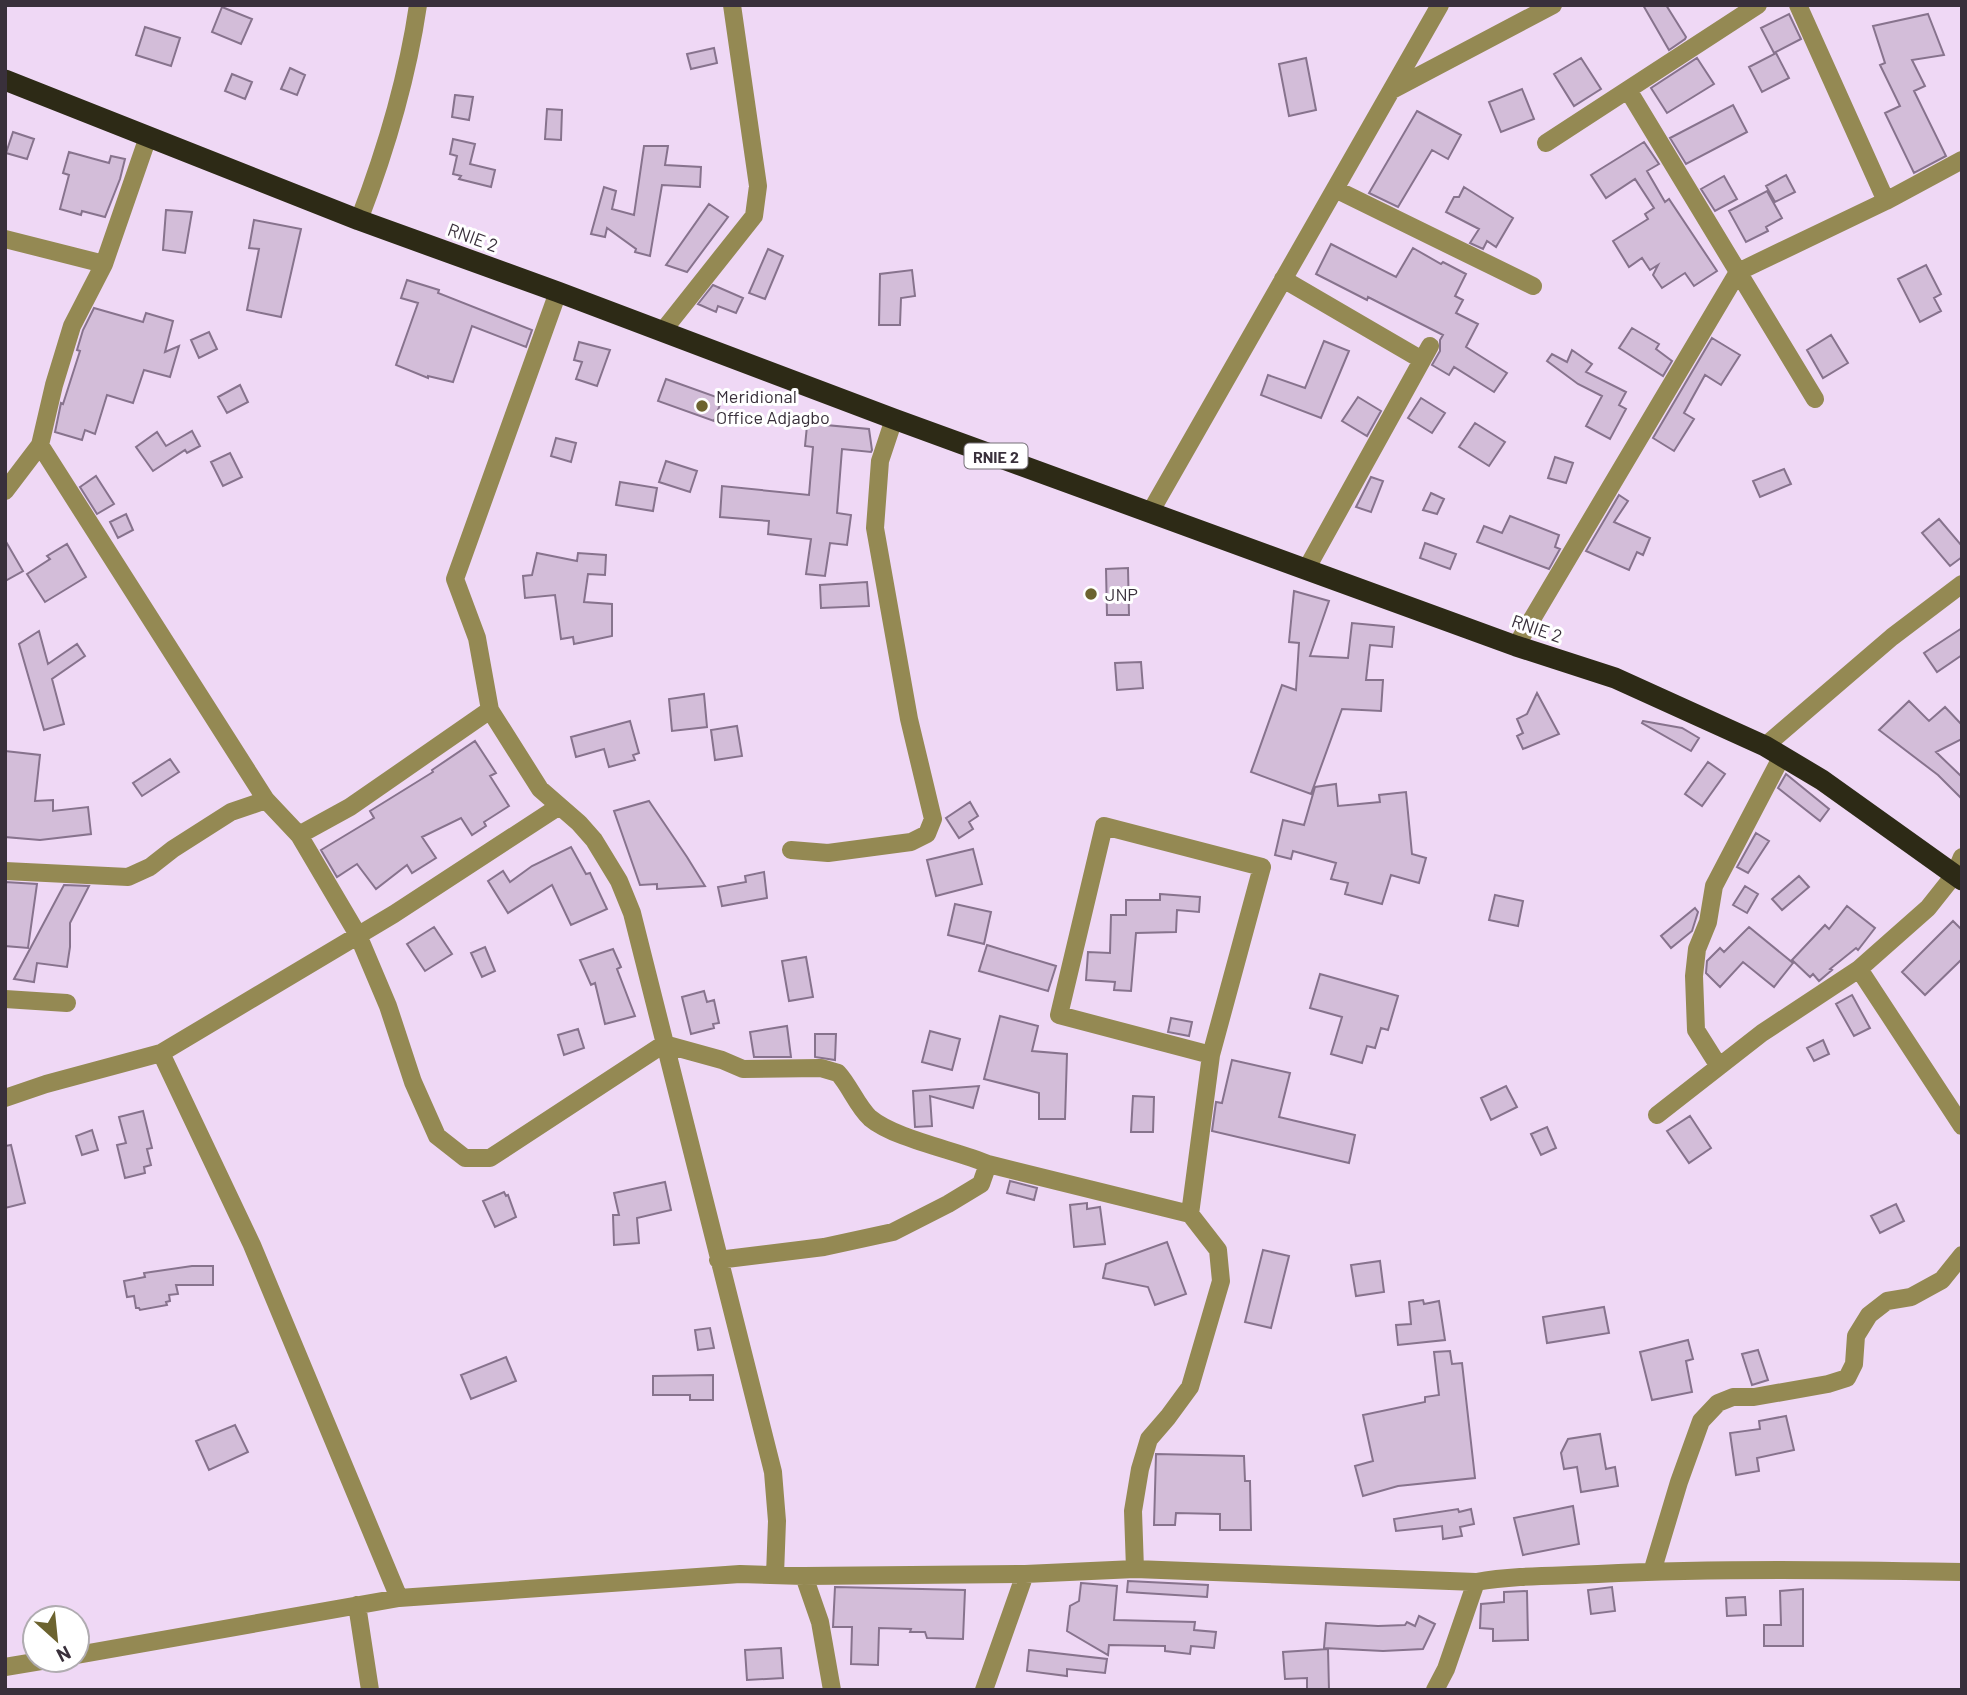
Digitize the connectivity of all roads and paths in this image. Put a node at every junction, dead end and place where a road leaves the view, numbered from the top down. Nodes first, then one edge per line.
1 (418, 5) edge
2 (732, 5) edge
3 (1440, 5) edge
4 (1553, 5) edge
5 (1758, 5) edge
6 (1798, 5) edge
7 (5, 80) edge
8 (1391, 90) junction
9 (1628, 90) junction
10 (148, 137) junction
11 (1546, 143) dead end
12 (1962, 160) edge
13 (1335, 189) junction
14 (1886, 201) junction
15 (359, 220) junction
16 (5, 239) edge
17 (104, 264) junction
18 (1738, 272) junction
19 (1283, 279) junction
20 (1533, 286) dead end
21 (558, 292) junction
22 (662, 332) junction
23 (1815, 399) dead end
24 (894, 419) junction
25 (40, 445) junction
26 (5, 491) edge
27 (1151, 511) junction
28 (1307, 568) junction
29 (1962, 584) edge
30 (1516, 646) junction
31 (490, 710) junction
32 (1773, 751) junction
33 (266, 800) junction
34 (558, 807) junction
35 (299, 835) junction
36 (791, 850) dead end
37 (1959, 870) edge
38 (5, 871) edge
39 (358, 935) junction
40 (1858, 969) junction
41 (5, 999) edge
42 (67, 1003) dead end
43 (664, 1044) junction
44 (161, 1053) junction
45 (1211, 1055) junction
46 (1718, 1065) junction
47 (5, 1098) edge
48 (1657, 1115) dead end
49 (1962, 1126) edge
50 (988, 1164) junction
51 (1190, 1214) junction
52 (1962, 1255) edge
53 (718, 1260) junction
54 (1135, 1569) junction
55 (1652, 1572) junction
56 (1962, 1572) edge
57 (1025, 1574) junction
58 (775, 1575) junction
59 (804, 1576) junction
60 (1476, 1582) junction
61 (399, 1598) junction
62 (357, 1605) junction
63 (91, 1652) edge
64 (370, 1690) edge
65 (832, 1690) edge
66 (984, 1690) edge
67 (1435, 1690) edge

1 - 15 street
2 - 22 street
3 - 8 street
4 - 8 street
5 - 9 street
6 - 14 street
7 - 10 highway, RNIE 2 / RNIE 2
8 - 13 street
9 - 11 street
9 - 18 street
10 - 15 highway, RNIE 2 / RNIE 2
10 - 17 street
12 - 14 street
13 - 19 street
13 - 20 street
14 - 18 street
15 - 21 highway, RNIE 2 / RNIE 2
16 - 17 street
17 - 25 street
18 - 23 street
18 - 30 street
19 - 27 street
19 - 28 street
21 - 22 highway, RNIE 2 / RNIE 2
21 - 31 street
22 - 24 highway, RNIE 2 / RNIE 2
24 - 27 highway, RNIE 2 / RNIE 2
24 - 36 street
25 - 26 street
25 - 33 street
27 - 28 highway, RNIE 2 / RNIE 2
28 - 30 highway, RNIE 2 / RNIE 2
29 - 32 street
30 - 32 highway, RNIE 2 / RNIE 2
31 - 34 street
31 - 35 street
32 - 37 highway, RNIE 2 / RNIE 2
32 - 46 street
33 - 35 street
33 - 38 street
34 - 39 street
34 - 43 street
35 - 39 street
37 - 40 street
39 - 43 street
39 - 44 street
40 - 46 street
40 - 49 street
41 - 42 street
43 - 50 street
43 - 53 street
44 - 47 street
44 - 61 street
45 - 45 street
45 - 51 street
46 - 48 street
50 - 51 street
50 - 53 street
51 - 54 street
52 - 55 street
53 - 58 street
54 - 57 street
54 - 60 street
55 - 56 street
55 - 60 street
57 - 59 street
57 - 66 street
58 - 59 street
58 - 61 street
59 - 65 street
60 - 67 street
61 - 62 street
62 - 63 street
62 - 64 street

